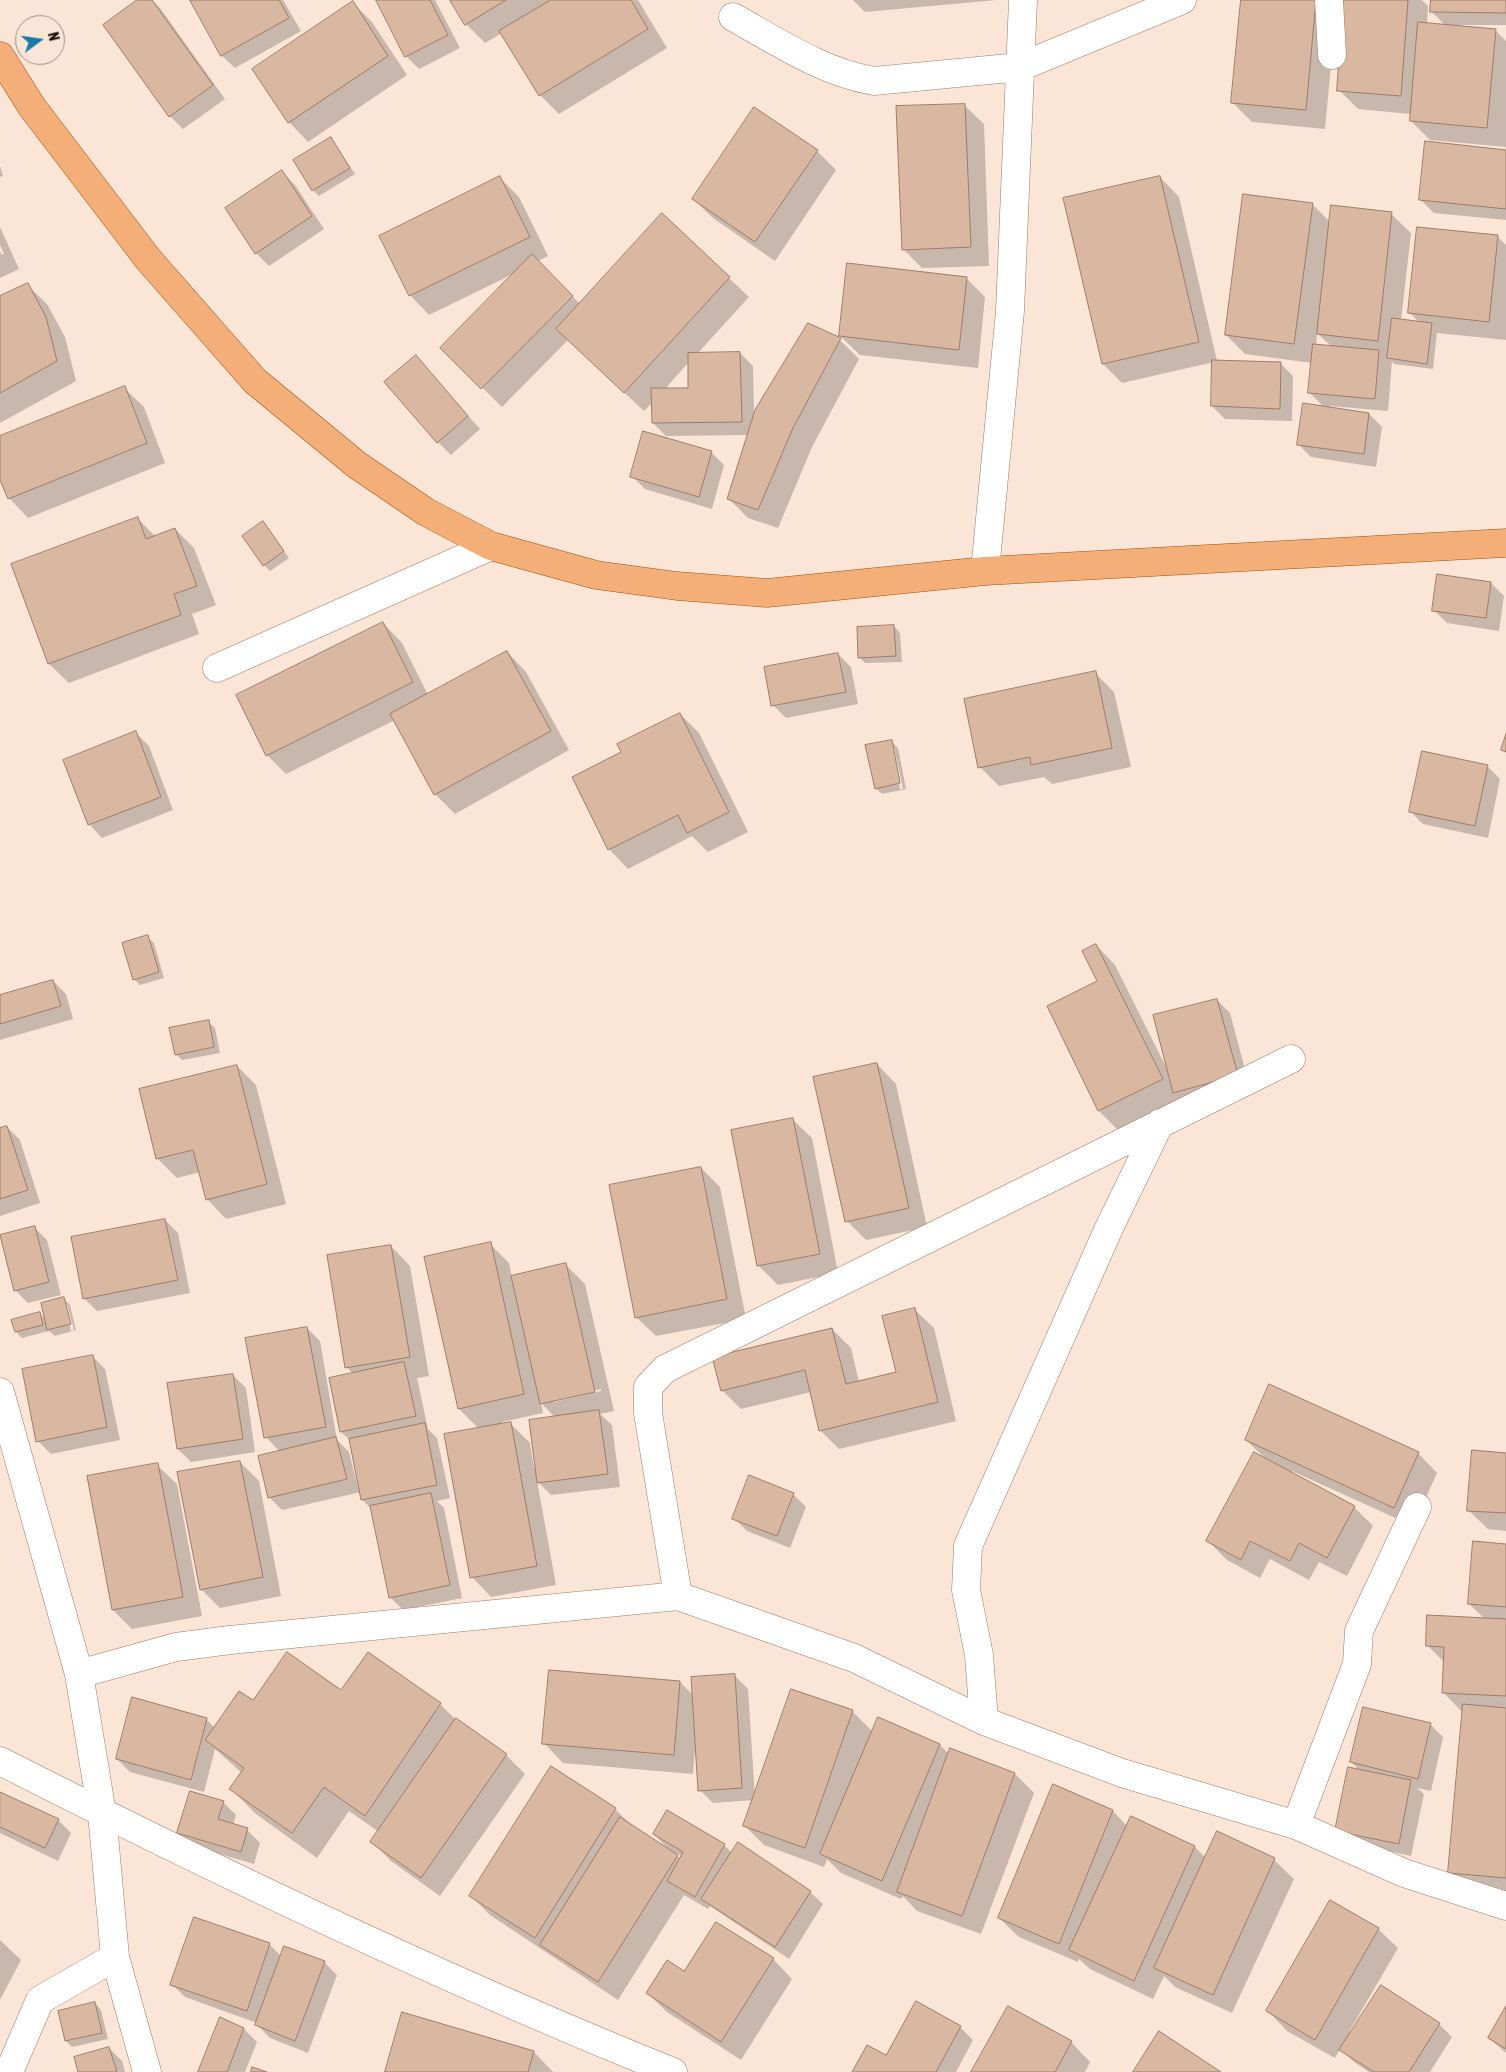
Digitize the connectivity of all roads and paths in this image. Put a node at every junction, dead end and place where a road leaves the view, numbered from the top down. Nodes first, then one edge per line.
1 (1023, 0) edge
2 (1182, 0) edge
3 (1329, 0) edge
4 (733, 17) dead end
5 (1332, 55) dead end
6 (0, 56) edge
7 (1020, 67) junction
8 (1506, 543) edge
9 (491, 546) junction
10 (986, 571) junction
11 (217, 668) dead end
12 (1291, 1059) dead end
13 (1160, 1123) junction
14 (0, 1392) edge
15 (1417, 1506) dead end
16 (678, 1596) junction
17 (79, 1674) junction
18 (984, 1721) junction
19 (0, 1761) edge
20 (102, 1813) junction
21 (1296, 1825) junction
22 (1506, 1906) edge
23 (115, 1957) junction
24 (633, 2065) edge
25 (9, 2072) edge
26 (147, 2072) edge
27 (673, 2072) edge

1 - 7 street
2 - 7 street
3 - 5 street
4 - 7 street
6 - 9 main road
7 - 10 street
8 - 10 main road
9 - 10 main road
9 - 11 street
12 - 13 street
13 - 16 street
13 - 18 street
14 - 17 street
15 - 21 street
16 - 17 street
16 - 18 street
17 - 20 street
18 - 21 street
19 - 20 street
20 - 23 street
20 - 24 street
21 - 22 street
23 - 25 street
23 - 26 street
24 - 27 street

